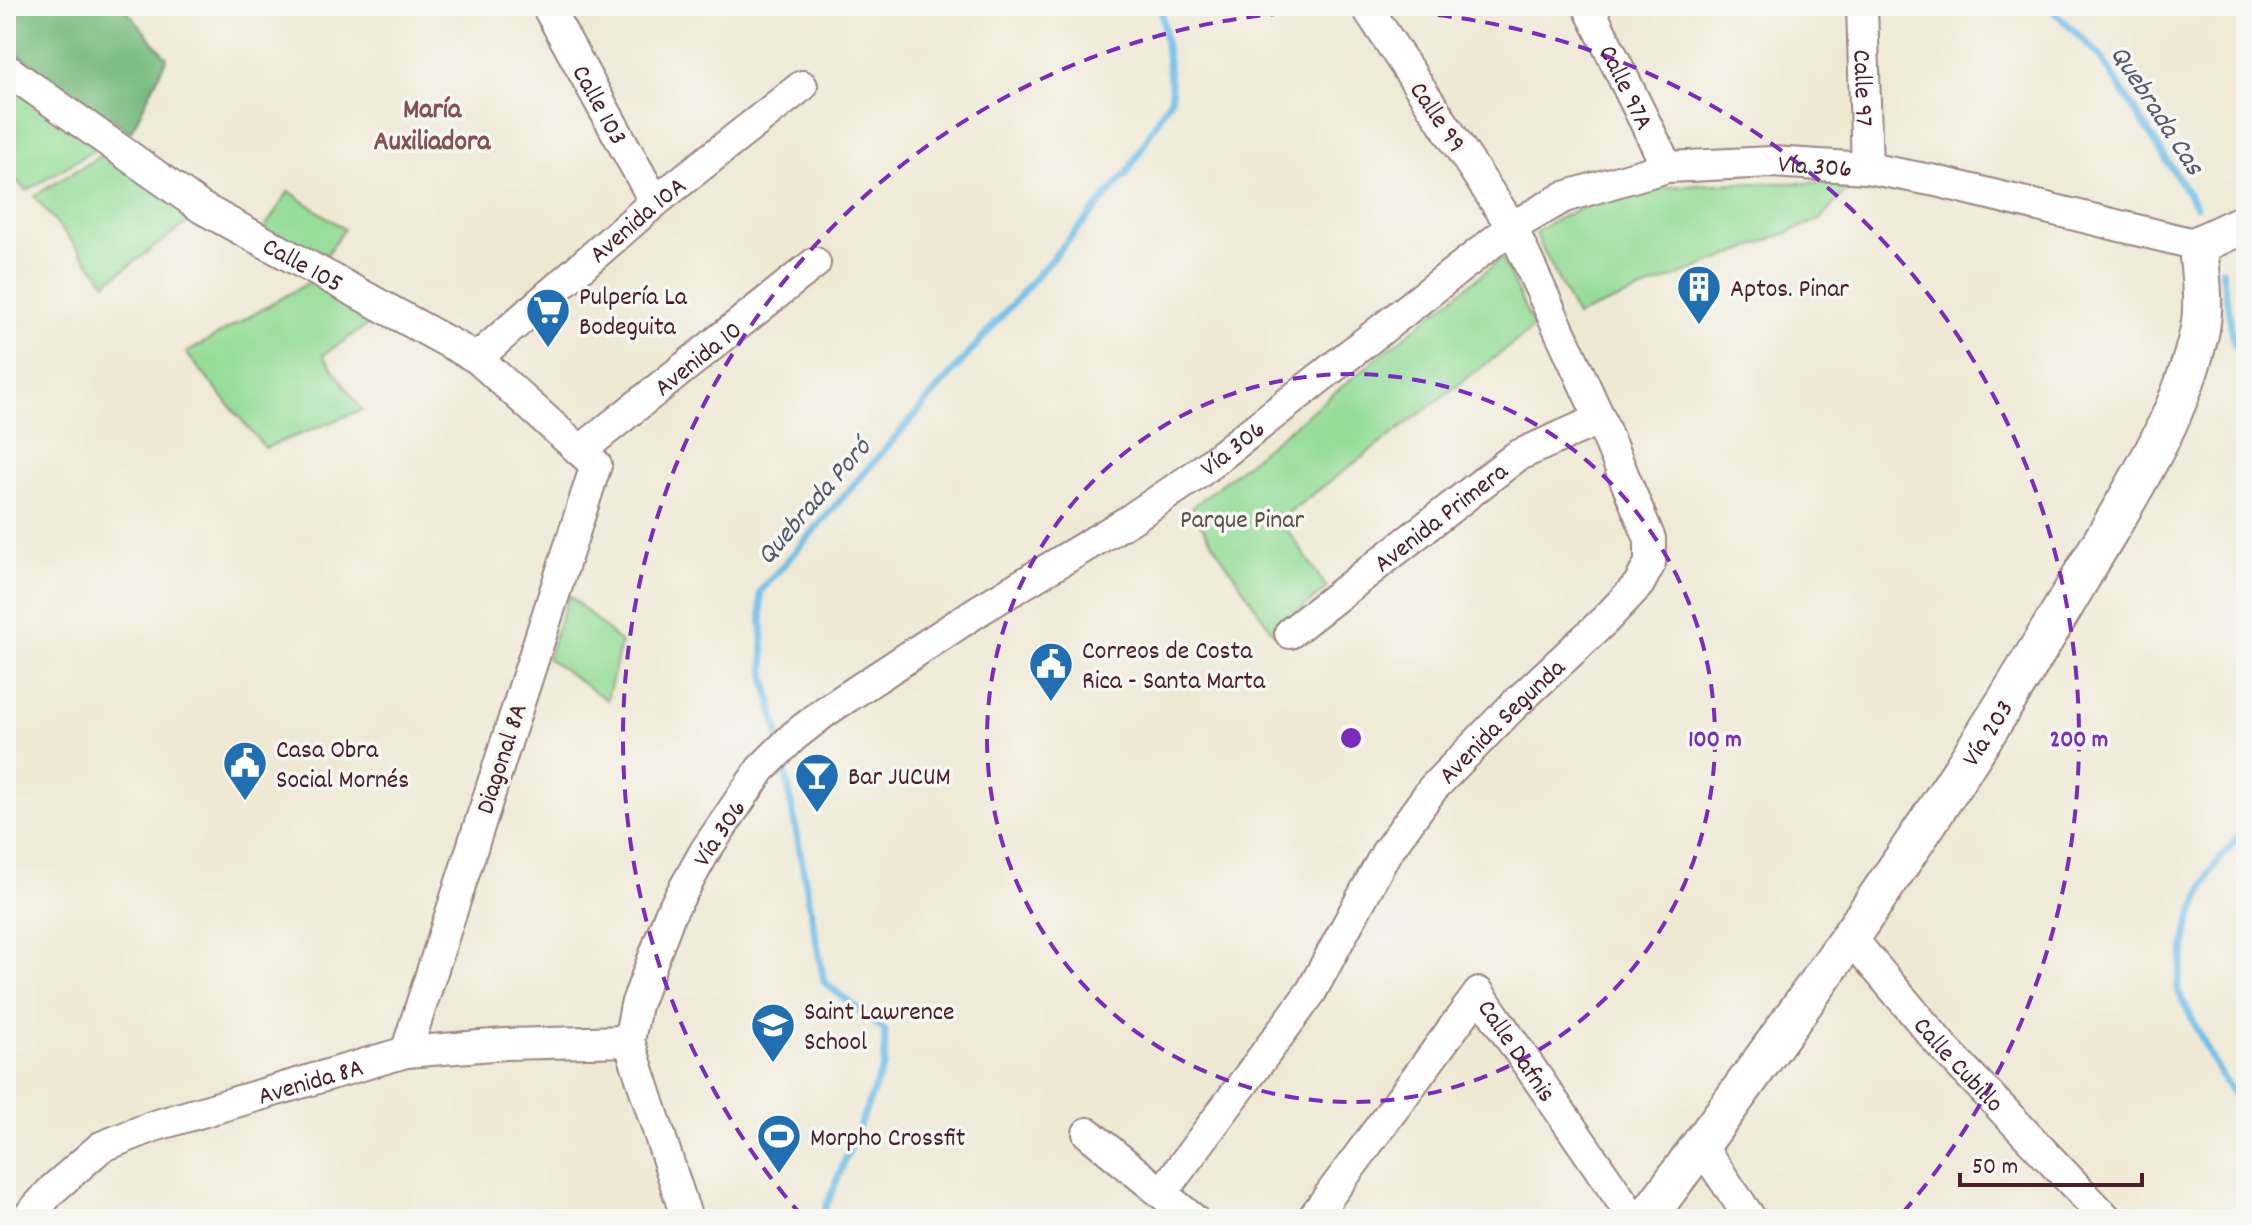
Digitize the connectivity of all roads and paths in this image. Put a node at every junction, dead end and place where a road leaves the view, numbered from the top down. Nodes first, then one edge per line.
1 (547, 6) edge
2 (1366, 6) edge
3 (1588, 6) edge
4 (1862, 6) edge
5 (6, 69) edge
6 (802, 86) dead end
7 (1667, 167) junction
8 (1867, 168) junction
9 (655, 202) junction
10 (2246, 223) edge
11 (1512, 227) junction
12 (2198, 245) junction
13 (815, 263) dead end
14 (477, 358) junction
15 (1600, 419) junction
16 (588, 458) junction
17 (1290, 633) dead end
18 (1851, 938) junction
19 (629, 1041) junction
20 (406, 1052) junction
21 (1088, 1133) dead end
22 (1701, 1146) junction
23 (1162, 1193) junction
24 (26, 1219) edge
25 (687, 1219) edge
26 (1193, 1219) edge
27 (1312, 1219) edge
28 (1634, 1219) edge
29 (1646, 1219) edge
30 (1751, 1219) edge
31 (2107, 1219) edge

1 - 9 street, Calle 103
2 - 11 street, Calle 99
3 - 7 street, Calle 97A
4 - 8 street, Calle 97
5 - 14 street, Calle 105
6 - 9 street, Avenida 10A
7 - 8 street, Vía 306
7 - 11 street, Vía 306
8 - 12 street, Vía 306
9 - 14 street, Avenida 10A
10 - 12 main road
11 - 15 street, Avenida Segunda
11 - 19 street, Vía 306
12 - 18 main road, Vía 203
13 - 16 street, Avenida 10
14 - 16 street, Calle 105
15 - 17 street, Avenida Primera
15 - 23 street, Avenida Segunda
16 - 20 street, Diagonal 8A
18 - 22 main road, Vía 203
18 - 31 street, Calle Cubillo
19 - 20 street, Avenida 8A
19 - 25 street, Vía 306
20 - 24 street, Avenida 8A
21 - 23 street
22 - 29 main road, Vía 203
22 - 30 street
23 - 26 street
27 - 28 street, Calle Dafnis

